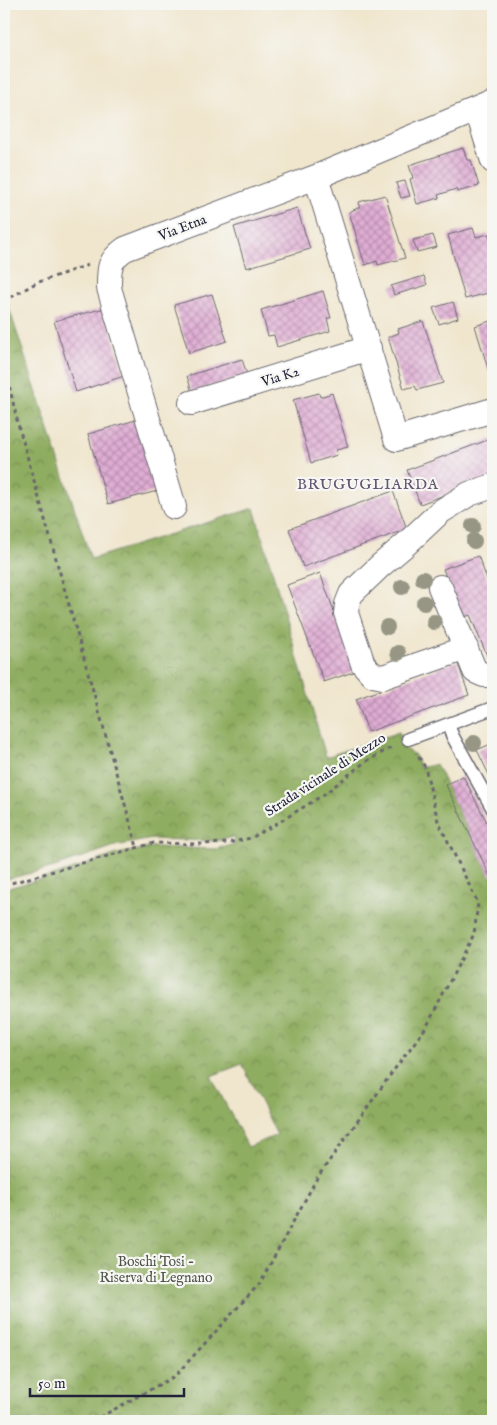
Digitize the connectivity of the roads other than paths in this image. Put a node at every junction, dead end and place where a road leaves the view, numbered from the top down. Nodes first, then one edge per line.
1 (485, 106) edge
2 (493, 161) edge
3 (316, 176) junction
4 (369, 348) junction
5 (191, 403) dead end
6 (493, 410) edge
7 (493, 486) edge
8 (174, 507) dead end
9 (440, 587) dead end
10 (466, 648) junction
11 (493, 675) edge
12 (493, 708) edge
13 (448, 725) junction
14 (408, 739) road end
15 (493, 810) edge

1 - 2 street
1 - 3 street, Via Etna
3 - 4 street
3 - 8 street, Via Etna
4 - 5 street, Via K2
4 - 6 street
7 - 10 street
9 - 10 street
10 - 11 street
12 - 13 lane, Strada vicinale di Mezzo
13 - 14 lane, Strada vicinale di Mezzo
13 - 15 lane

